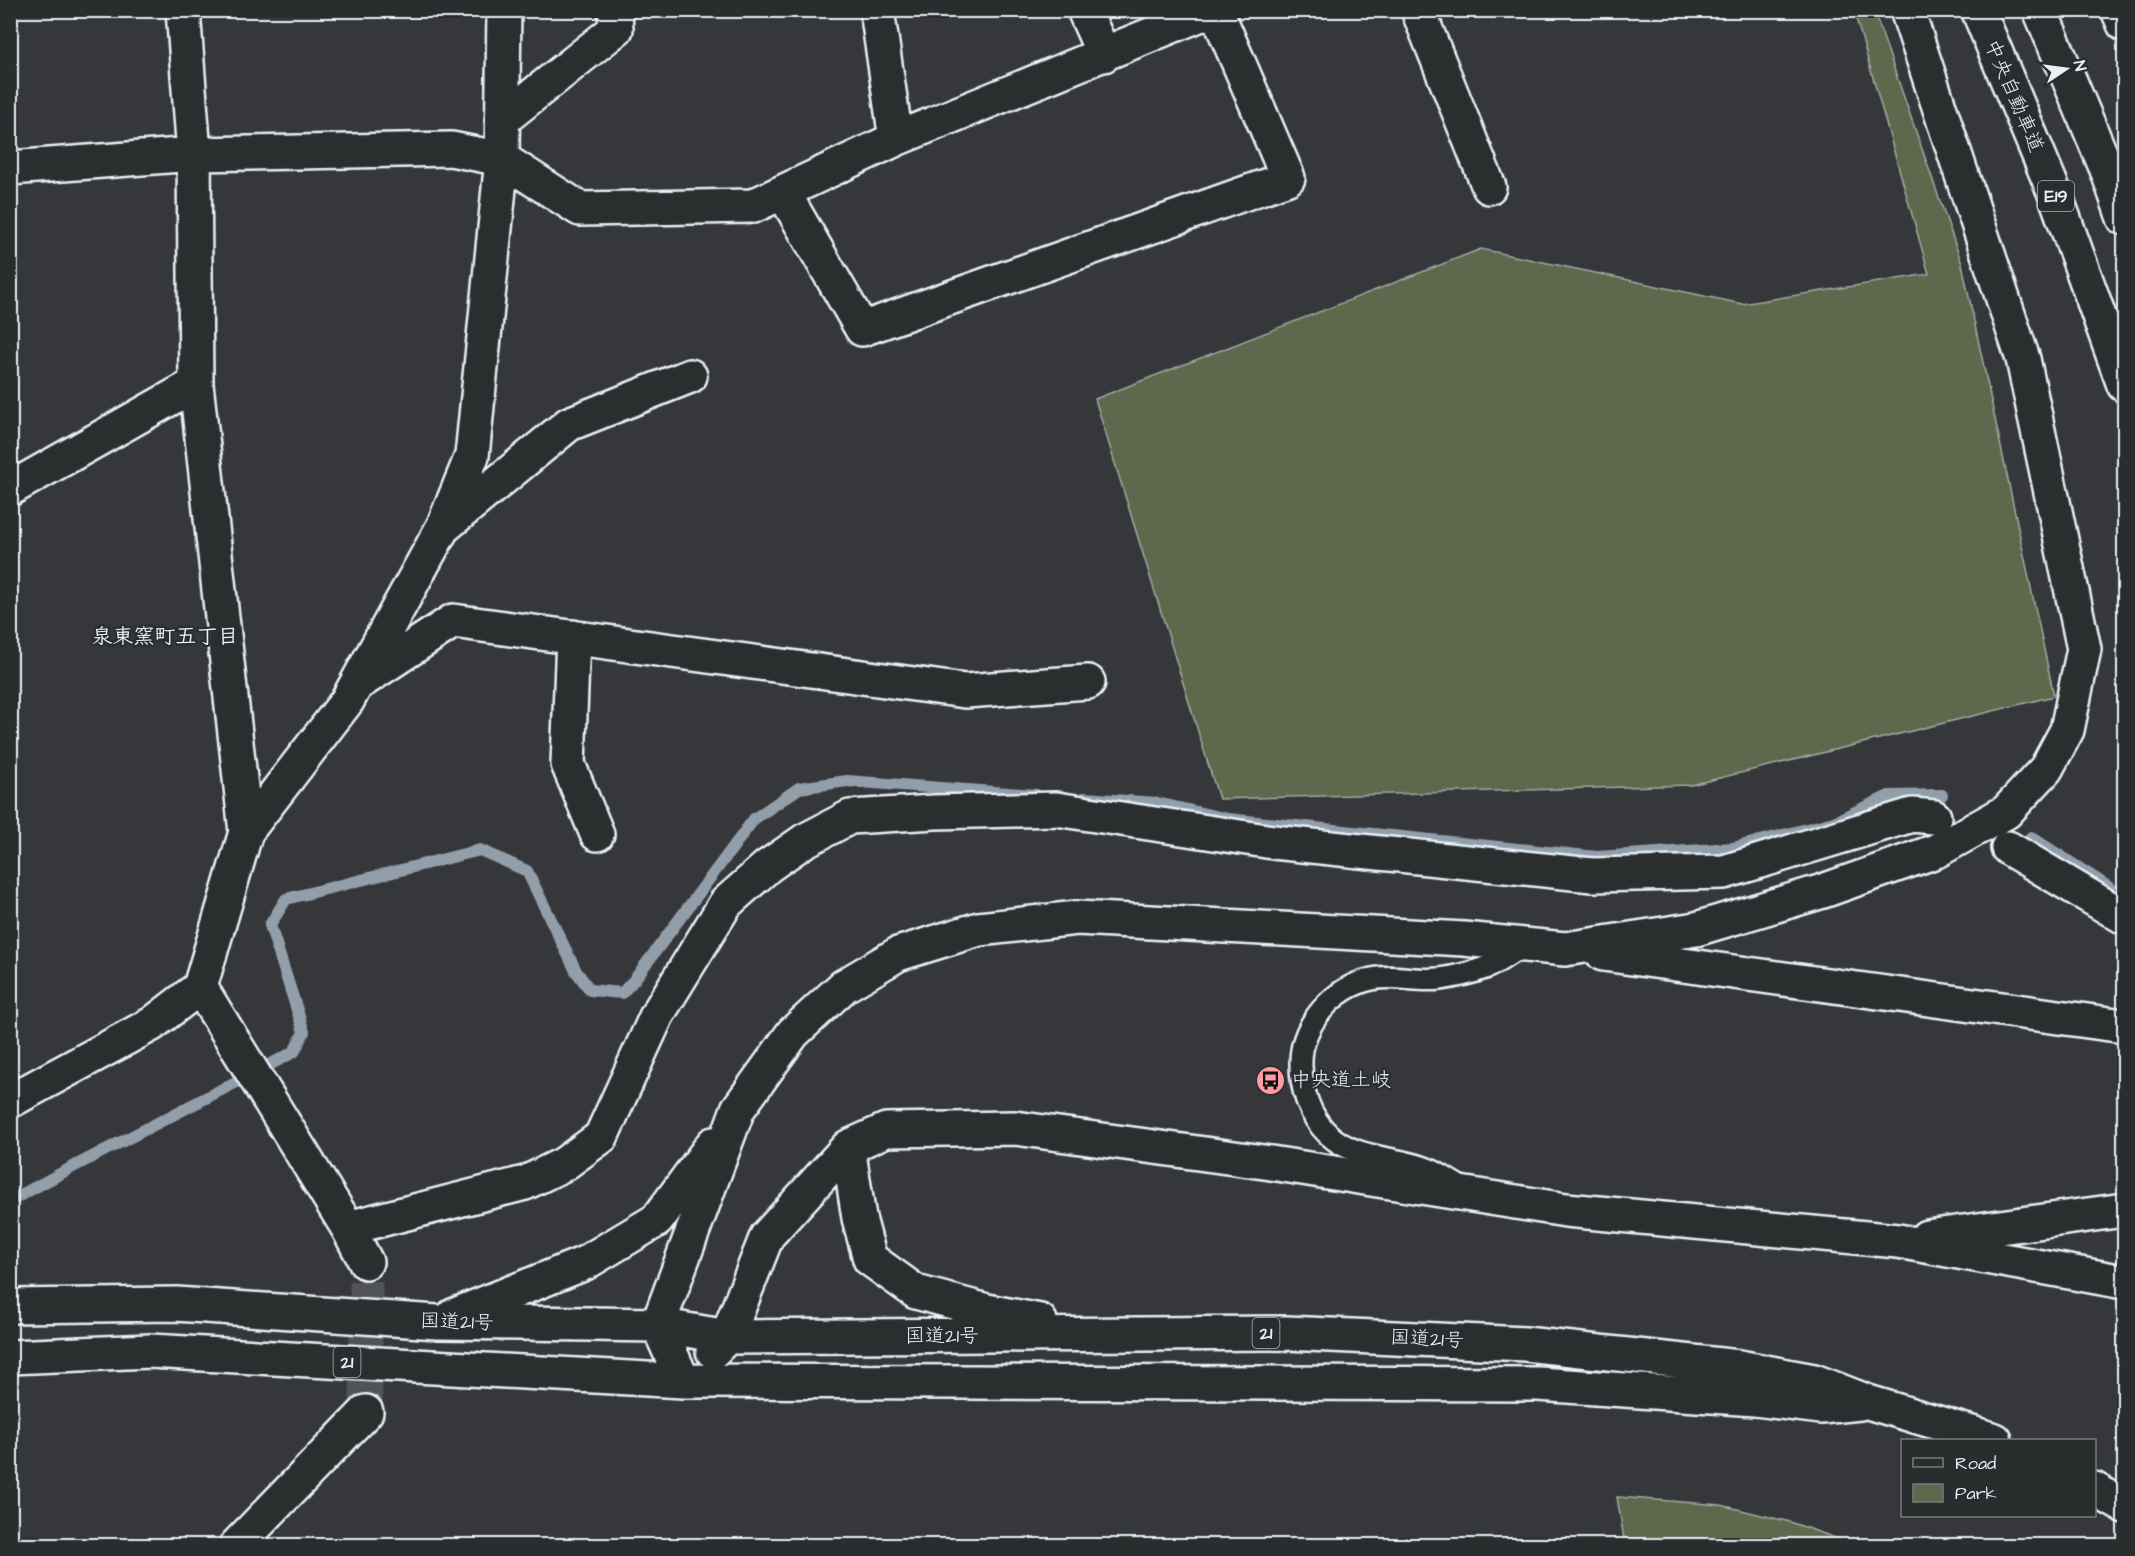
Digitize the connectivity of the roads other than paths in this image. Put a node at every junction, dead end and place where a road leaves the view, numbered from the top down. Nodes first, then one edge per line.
1 (183, 10) edge
2 (504, 10) edge
3 (615, 10) edge
4 (877, 10) edge
5 (1084, 10) edge
6 (1214, 10) edge
7 (1418, 10) edge
8 (1907, 10) edge
9 (1978, 10) edge
10 (2040, 10) edge
11 (2118, 10) edge
12 (2124, 24) edge
13 (1104, 55) junction
14 (502, 120) junction
15 (896, 140) junction
16 (194, 154) junction
17 (502, 159) junction
18 (10, 168) edge
19 (1489, 187) dead end
20 (783, 192) junction
21 (2124, 218) edge
22 (690, 376) dead end
23 (196, 384) junction
24 (2124, 385) edge
25 (10, 489) edge
26 (443, 527) junction
27 (573, 637) junction
28 (1089, 682) dead end
29 (356, 685) junction
30 (1934, 817) dead end
31 (246, 832) junction
32 (597, 834) dead end
33 (2008, 848) dead end
34 (2124, 917) edge
35 (1524, 945) junction
36 (1565, 949) junction
37 (200, 987) junction
38 (2124, 1026) edge
39 (10, 1101) edge
40 (738, 1109) junction
41 (848, 1147) junction
42 (1474, 1195) junction
43 (2124, 1210) edge
44 (348, 1228) junction
45 (1898, 1240) junction
46 (366, 1262) tunnel mouth
47 (2124, 1282) edge
48 (10, 1306) edge
49 (437, 1322) junction
50 (658, 1324) junction
51 (1116, 1335) junction
52 (727, 1337) junction
53 (10, 1356) edge
54 (683, 1381) junction
55 (1868, 1402) junction
56 (366, 1412) tunnel mouth
57 (1992, 1439) edge
58 (2096, 1490) edge
59 (2124, 1506) edge
60 (236, 1545) edge

1 - 16 main road
2 - 14 main road
3 - 14 main road
4 - 15 main road
5 - 13 main road
6 - 13 main road
6 - 20 main road
7 - 19 main road
8 - 36 main road
9 - 24 main road, 中央自動車道 / E19
10 - 21 main road
11 - 12 main road
13 - 15 main road
14 - 17 main road
15 - 20 main road
16 - 17 main road
16 - 18 main road
16 - 23 main road
17 - 20 main road
17 - 26 main road
22 - 26 main road
23 - 25 main road
23 - 31 main road
26 - 29 main road
27 - 28 main road
27 - 29 main road
27 - 32 main road
29 - 31 main road
30 - 44 main road
31 - 37 main road
33 - 34 main road
35 - 36 main road
35 - 40 main road
35 - 42 lane
36 - 38 main road
37 - 39 main road
37 - 44 main road
40 - 49 main road
40 - 50 main road
41 - 42 main road
41 - 51 main road
41 - 52 main road
42 - 45 main road
43 - 45 main road
44 - 46 main road
45 - 47 main road
48 - 49 main road, 国道21号 / 21
49 - 50 main road, 国道21号 / 21
50 - 52 main road, 国道21号 / 21
50 - 54 main road
51 - 52 main road, 国道21号 / 21
51 - 55 main road, 国道21号 / 21
52 - 54 main road
53 - 54 main road, 国道21号 / 21
54 - 55 main road, 国道21号 / 21
55 - 57 main road, 国道21号 / 21
56 - 60 main road
58 - 59 main road

